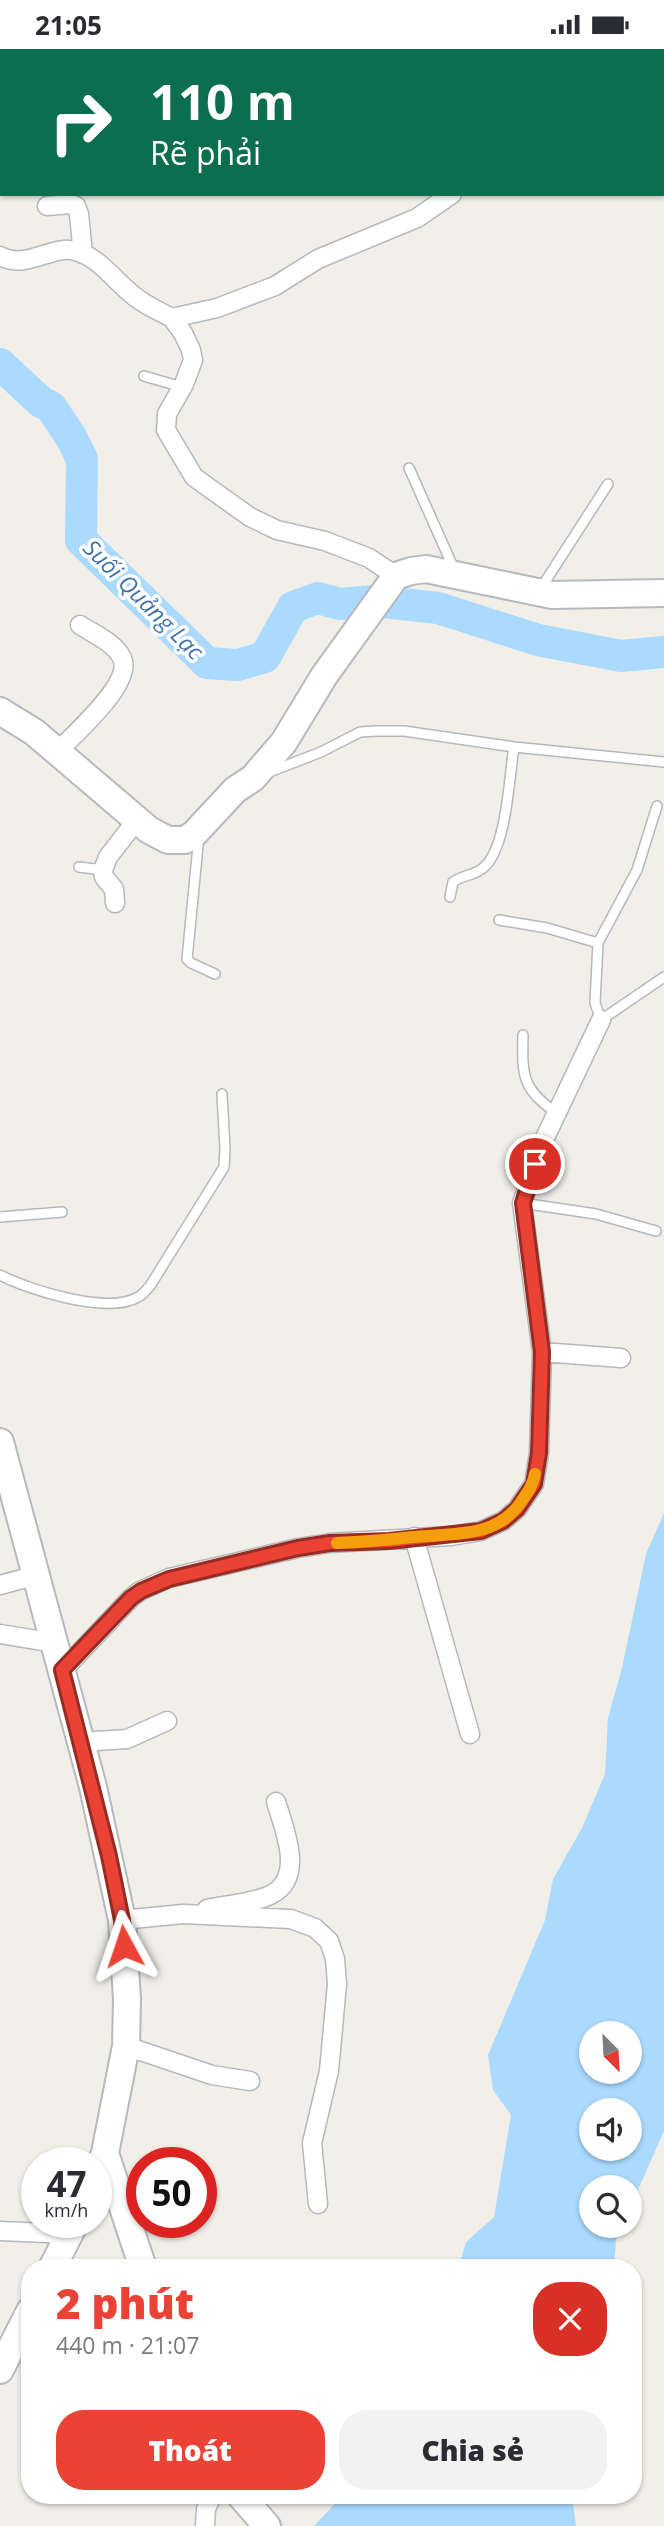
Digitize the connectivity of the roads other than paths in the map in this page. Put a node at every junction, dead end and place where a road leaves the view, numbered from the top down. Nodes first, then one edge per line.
1 (449, 196) edge
2 (47, 206) dead end
3 (83, 254) junction
4 (0, 256) edge
5 (172, 318) junction
6 (144, 376) dead end
7 (182, 387) junction
8 (409, 468) dead end
9 (608, 484) dead end
10 (457, 575) junction
11 (392, 580) junction
12 (539, 592) junction
13 (664, 593) edge
14 (80, 625) dead end
15 (0, 711) edge
16 (514, 747) junction
17 (56, 753) junction
18 (664, 762) edge
19 (253, 778) junction
20 (657, 806) dead end
21 (136, 821) junction
22 (194, 834) junction
23 (79, 867) dead end
24 (103, 870) junction
25 (450, 897) dead end
26 (115, 903) dead end
27 (499, 920) dead end
28 (598, 943) junction
29 (215, 974) dead end
30 (664, 977) edge
31 (601, 1020) junction
32 (523, 1035) dead end
33 (222, 1094) dead end
34 (558, 1114) junction
35 (523, 1203) junction
36 (62, 1212) dead end
37 (0, 1217) edge
38 (656, 1231) dead end
39 (0, 1275) edge
40 (542, 1352) junction
41 (621, 1358) dead end
42 (0, 1443) edge
43 (414, 1537) junction
44 (37, 1575) junction
45 (0, 1585) edge
46 (0, 1634) edge
47 (55, 1643) junction
48 (62, 1670) junction
49 (167, 1721) dead end
50 (470, 1734) dead end
51 (81, 1742) junction
52 (276, 1802) dead end
53 (183, 1915) junction
54 (122, 1920) junction
55 (126, 2046) junction
56 (250, 2081) dead end
57 (105, 2147) edge
58 (112, 2191) edge
59 (318, 2203) dead end
60 (21, 2230) edge
61 (0, 2231) edge
62 (68, 2238) edge
63 (57, 2259) edge
64 (139, 2259) edge
65 (21, 2329) edge
66 (0, 2370) edge
67 (208, 2504) edge
68 (248, 2504) edge
69 (205, 2526) edge
70 (267, 2526) edge

1 - 5 street
2 - 3 street
3 - 4 street
3 - 5 street
5 - 7 street
6 - 7 lane
7 - 11 street
8 - 10 lane
9 - 12 lane
10 - 11 main road
10 - 12 main road
11 - 19 main road
12 - 13 main road
14 - 17 street
15 - 17 main road
16 - 18 lane
16 - 19 lane
16 - 25 lane
17 - 21 main road
19 - 22 main road
20 - 28 lane
21 - 22 main road
21 - 24 street
22 - 29 lane
23 - 24 lane
24 - 26 street
27 - 28 lane
28 - 31 lane
30 - 31 lane
31 - 34 street
32 - 34 lane
33 - 39 lane
34 - 35 street
35 - 38 lane
35 - 40 street
36 - 37 lane
40 - 41 street
40 - 43 street
42 - 44 main road
43 - 48 street
43 - 50 street
44 - 45 street
44 - 47 main road
46 - 47 street
47 - 48 main road
48 - 51 main road
49 - 51 street
51 - 54 main road
52 - 53 street
53 - 54 street
53 - 59 street
54 - 55 main road
55 - 56 street
55 - 57 main road
58 - 64 main road
60 - 61 street
62 - 63 main road
65 - 66 main road
67 - 69 street
68 - 70 main road

